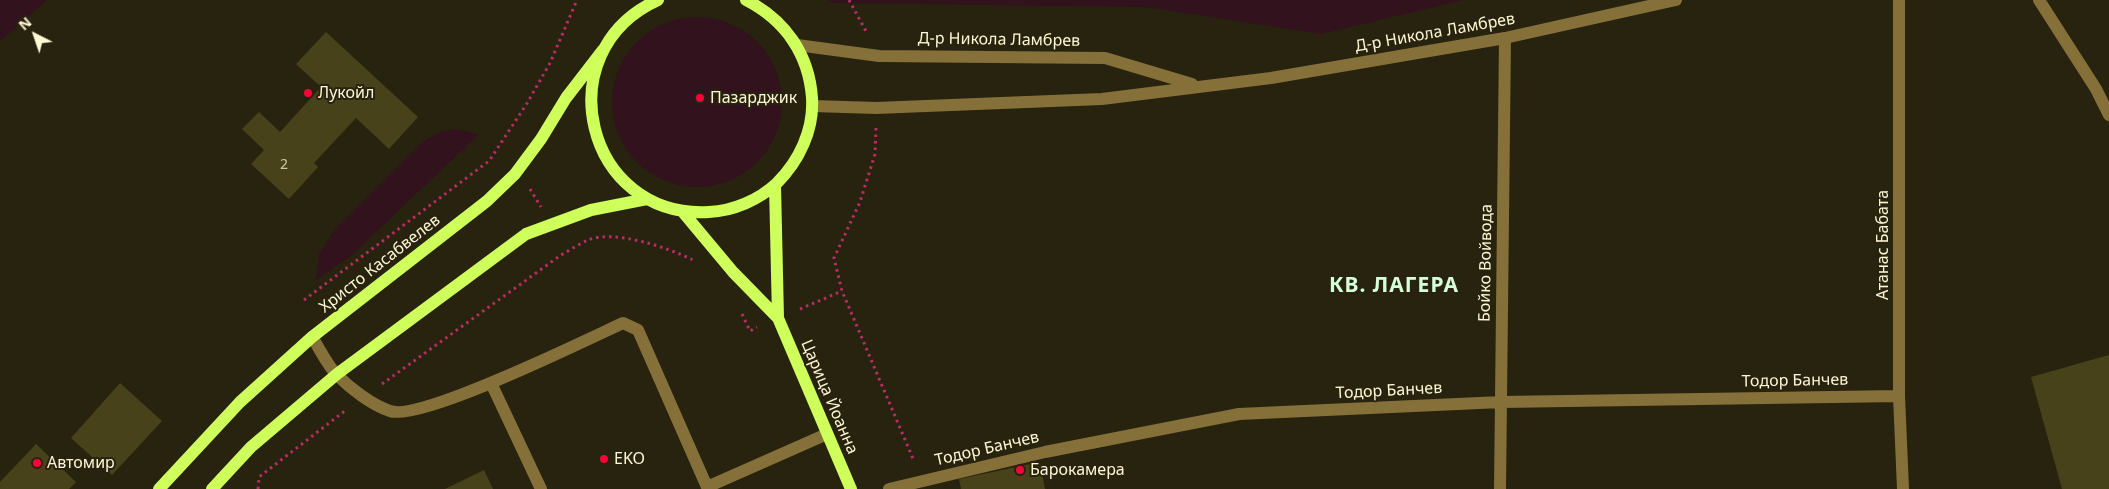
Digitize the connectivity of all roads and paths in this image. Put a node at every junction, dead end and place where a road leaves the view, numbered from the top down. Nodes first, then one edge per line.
1 (577, 0) edge
2 (658, 0) edge
3 (746, 0) edge
4 (849, 0) edge
5 (1899, 0) edge
6 (2039, 0) edge
7 (1671, 1) edge
8 (640, 5) edge
9 (1505, 38) junction
10 (797, 45) junction
11 (603, 50) junction
12 (879, 56) junction
13 (1197, 86) junction
14 (812, 106) junction
15 (876, 108) junction
16 (2109, 115) edge
17 (489, 161) junction
18 (514, 174) junction
19 (775, 185) junction
20 (647, 199) junction
21 (682, 211) junction
22 (550, 224) junction
23 (561, 255) junction
24 (700, 263) dead end
25 (842, 291) junction
26 (304, 300) dead end
27 (739, 307) dead end
28 (778, 318) junction
29 (312, 337) junction
30 (337, 374) junction
31 (491, 383) junction
32 (1899, 396) junction
33 (365, 397) junction
34 (1501, 402) junction
35 (827, 434) junction
36 (922, 481) junction
37 (705, 488) edge
38 (159, 489) edge
39 (212, 489) edge
40 (258, 489) edge
41 (541, 489) edge
42 (851, 489) edge
43 (889, 489) edge
44 (1500, 489) edge
45 (1903, 489) edge

1 - 17 path
2 - 8 main road, Христо Касабвелев
3 - 10 main road
4 - 12 path
5 - 32 street, Атанас Бабата
6 - 16 street
7 - 9 street, Д-р Никола Ламбрев
8 - 11 main road, Христо Касабвелев
9 - 13 street, Д-р Никола Ламбрев
9 - 34 street, Бойко Войвода
10 - 12 street, Д-р Никола Ламбрев
10 - 14 main road
11 - 18 main road, Христо Касабвелев
11 - 20 main road
12 - 13 street, Д-р Никола Ламбрев
13 - 15 street, Д-р Никола Ламбрев
14 - 15 street, Д-р Никола Ламбрев
14 - 19 main road
15 - 25 path
17 - 18 path
17 - 26 path
18 - 22 path
18 - 29 main road, Христо Касабвелев
19 - 21 main road
19 - 28 main road, Царица Йоанна
20 - 21 main road
20 - 22 main road
21 - 28 main road, Царица Йоанна
22 - 23 path
22 - 30 main road
23 - 24 path
23 - 33 path
25 - 28 path
25 - 36 path
27 - 28 path
28 - 35 main road, Царица Йоанна
29 - 30 street
29 - 38 main road, Христо Касабвелев
30 - 33 street
30 - 39 main road
31 - 33 street
31 - 37 street
31 - 41 street
32 - 34 street, Тодор Банчев
32 - 45 street, Атанас Бабата
33 - 40 path
34 - 36 street, Тодор Банчев
34 - 44 street, Бойко Войвода
35 - 37 street
35 - 42 main road, Царица Йоанна
36 - 43 street, Тодор Банчев

